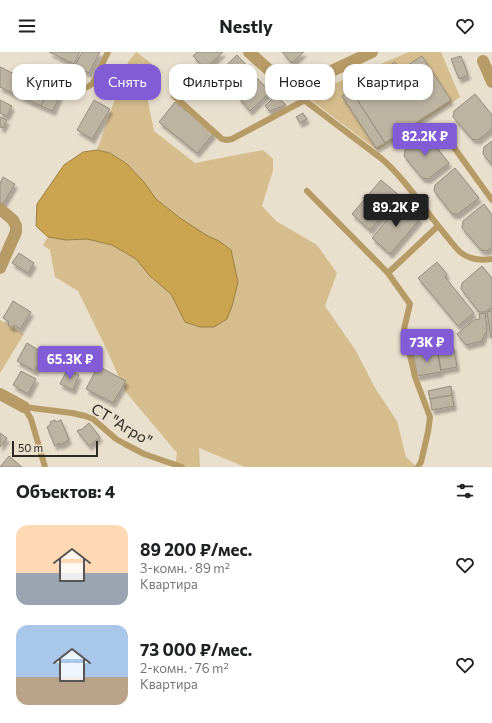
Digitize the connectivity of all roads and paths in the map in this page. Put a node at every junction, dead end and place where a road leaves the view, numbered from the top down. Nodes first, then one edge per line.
1 (108, 52) edge
2 (249, 52) edge
3 (372, 52) edge
4 (483, 61) dead end
5 (265, 66) edge
6 (335, 69) edge
7 (492, 82) edge
8 (86, 88) edge
9 (178, 100) edge
10 (305, 100) joint
11 (453, 146) dead end
12 (307, 191) dead end
13 (492, 200) edge
14 (0, 209) edge
15 (438, 226) junction
16 (492, 258) edge
17 (0, 268) edge
18 (388, 273) junction
19 (0, 394) edge
20 (24, 407) junction
21 (45, 467) edge
22 (182, 467) edge
23 (418, 467) edge

1 - 8 lane
2 - 5 street
3 - 6 street
4 - 7 street
9 - 10 lane
10 - 15 lane
11 - 13 lane
12 - 18 lane
14 - 17 street
15 - 16 lane
15 - 18 lane
18 - 23 lane
19 - 20 street
20 - 21 lane
20 - 22 lane, СТ "Агро"

